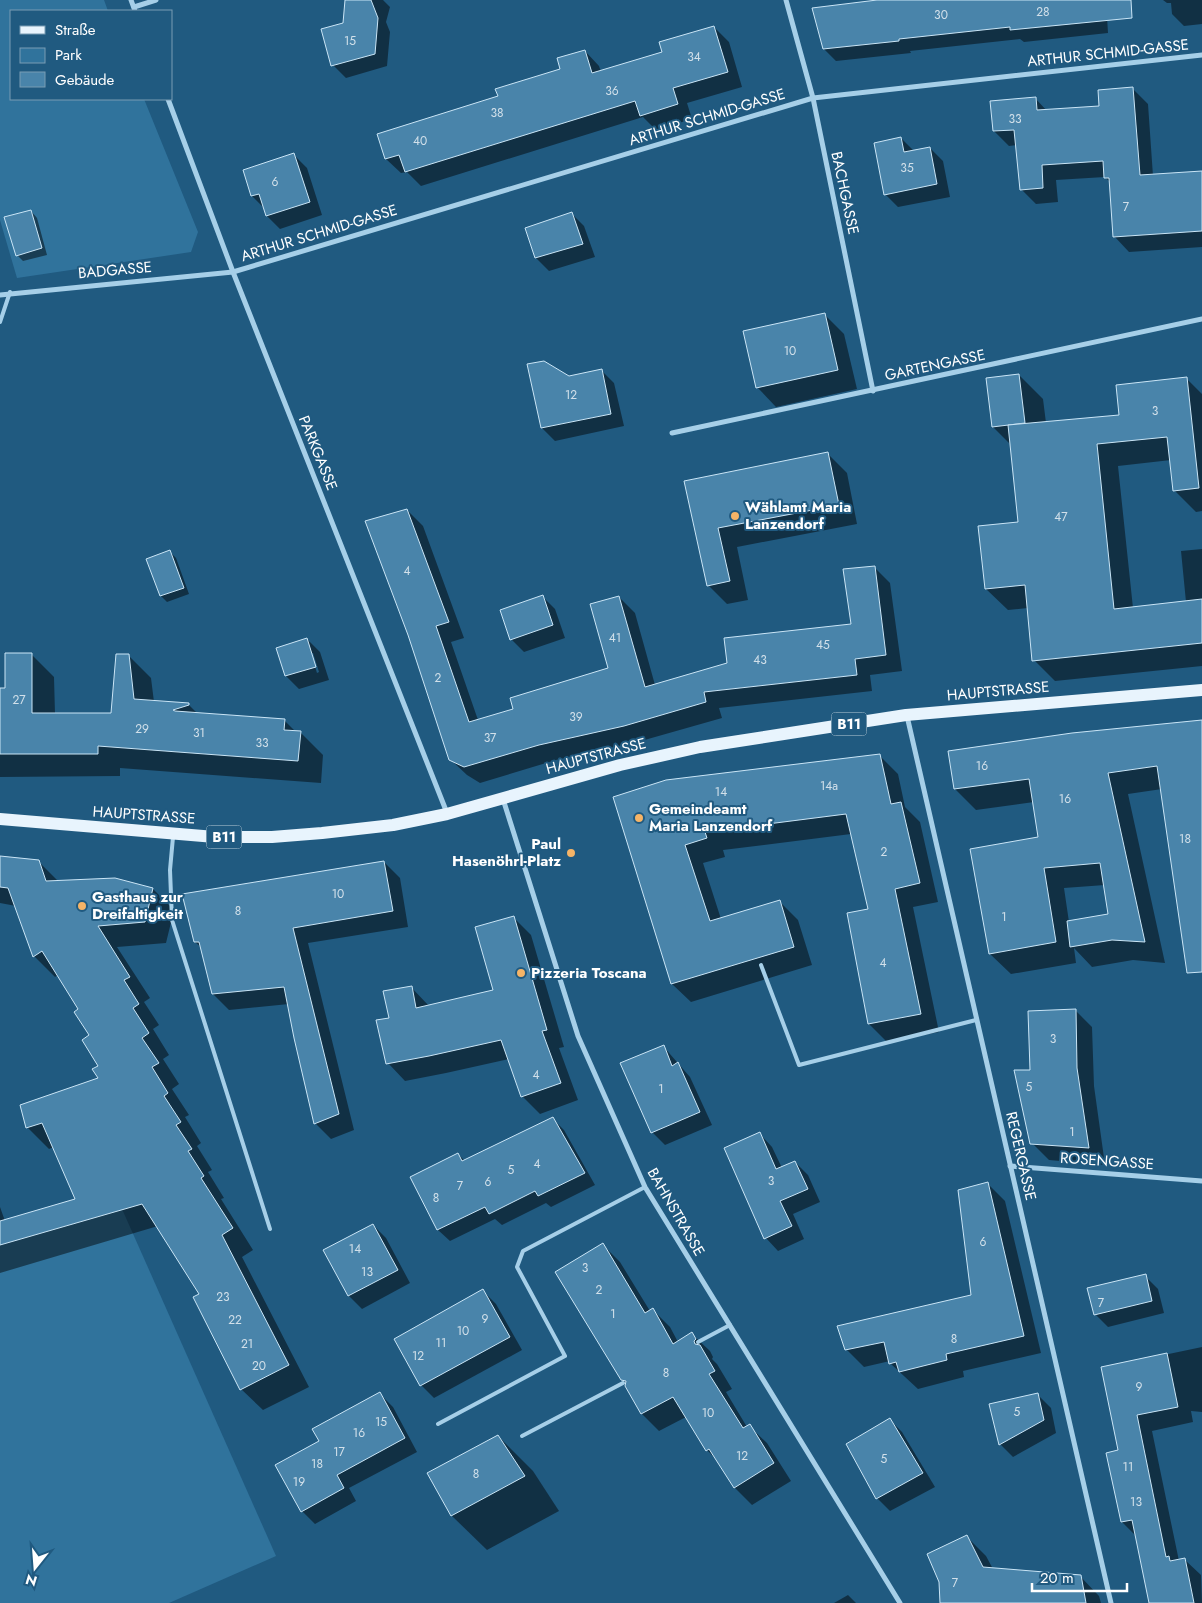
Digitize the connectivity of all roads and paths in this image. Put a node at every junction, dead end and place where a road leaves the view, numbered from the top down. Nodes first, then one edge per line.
1 (131, 0) edge
2 (156, 0) edge
3 (786, 0) edge
4 (134, 9) edge
5 (1202, 55) edge
6 (812, 98) junction
7 (168, 100) edge
8 (233, 272) junction
9 (10, 292) junction
10 (0, 294) edge
11 (1202, 319) edge
12 (0, 322) edge
13 (873, 392) junction
14 (672, 433) dead end
15 (1202, 690) edge
16 (906, 715) junction
17 (503, 800) junction
18 (447, 814) junction
19 (0, 820) edge
20 (173, 834) junction
21 (761, 965) dead end
22 (976, 1020) junction
23 (1010, 1166) junction
24 (1202, 1181) edge
25 (646, 1188) junction
26 (270, 1229) dead end
27 (730, 1325) junction
28 (698, 1342) dead end
29 (623, 1383) dead end
30 (438, 1424) dead end
31 (522, 1436) dead end
32 (900, 1603) edge
33 (1110, 1603) edge

1 - 4 street
2 - 4 street
3 - 6 street, BACHGASSE
5 - 6 street, ARTHUR SCHMID-GASSE
6 - 8 street, ARTHUR SCHMID-GASSE
6 - 13 street, BACHGASSE
7 - 8 street, PARKGASSE
8 - 9 street, BADGASSE
8 - 18 street, PARKGASSE
9 - 10 street, BADGASSE
9 - 12 lane
11 - 13 street, GARTENGASSE
13 - 14 street, GARTENGASSE
15 - 16 main road, HAUPTSTRASSE / B11
16 - 17 main road, HAUPTSTRASSE / B11
16 - 22 street, REGERGASSE
17 - 18 main road, HAUPTSTRASSE / B11
17 - 25 street, BAHNSTRASSE
18 - 20 main road, HAUPTSTRASSE / B11
19 - 20 main road, HAUPTSTRASSE / B11
20 - 26 lane
21 - 22 lane
22 - 23 street, REGERGASSE
23 - 24 street, ROSENGASSE
23 - 33 street, REGERGASSE
25 - 27 street, BAHNSTRASSE
25 - 30 lane
27 - 28 lane
27 - 32 street, BAHNSTRASSE
29 - 31 lane

